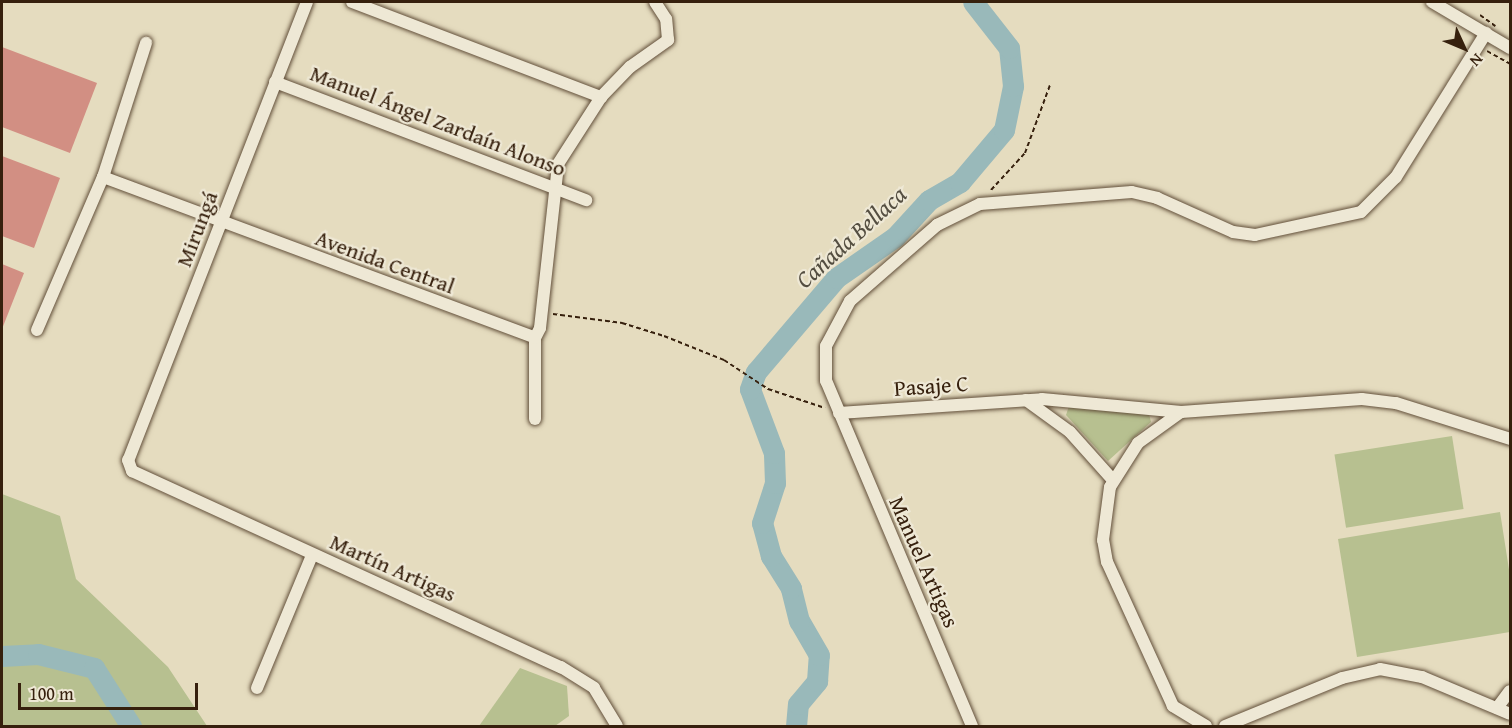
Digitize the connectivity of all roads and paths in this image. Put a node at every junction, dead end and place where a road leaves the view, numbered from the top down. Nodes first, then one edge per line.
1 (307, 2) edge
2 (352, 2) edge
3 (655, 2) edge
4 (1432, 2) edge
5 (1486, 33) junction
6 (146, 43) dead end
7 (1510, 48) edge
8 (275, 82) junction
9 (1050, 85) dead end
10 (601, 98) junction
11 (103, 177) junction
12 (555, 187) junction
13 (586, 200) dead end
14 (980, 204) junction
15 (221, 224) junction
16 (542, 314) junction
17 (38, 330) dead end
18 (535, 338) junction
19 (1026, 400) junction
20 (1181, 412) junction
21 (838, 413) junction
22 (535, 419) dead end
23 (1510, 439) edge
24 (132, 471) joint
25 (1112, 479) junction
26 (312, 555) junction
27 (258, 688) dead end
28 (1510, 691) edge
29 (1497, 708) junction
30 (1510, 714) edge
31 (617, 726) edge
32 (972, 726) edge
33 (1206, 726) edge
34 (1224, 726) edge

1 - 8 street, Mirungá
2 - 10 street
3 - 10 street
4 - 5 street
5 - 7 street
5 - 14 street
6 - 11 street
8 - 12 street, Manuel Ángel Zardaín Alonso
8 - 15 street, Mirungá
9 - 14 path
10 - 12 street
11 - 15 street, Avenida Central
11 - 17 street
12 - 13 street, Manuel Ángel Zardaín Alonso
12 - 16 street
14 - 21 street, Manuel Artigas
15 - 18 street, Avenida Central
15 - 24 street, Mirungá
16 - 18 street
16 - 21 path
18 - 22 street
19 - 20 street, Pasaje C
19 - 21 street, Pasaje C
19 - 25 street
20 - 23 street, Pasaje C
20 - 25 street
21 - 32 street, Manuel Artigas
24 - 26 street, Martín Artigas
25 - 33 street
26 - 27 street
26 - 31 street, Martín Artigas
28 - 29 street
29 - 30 street
29 - 34 street

